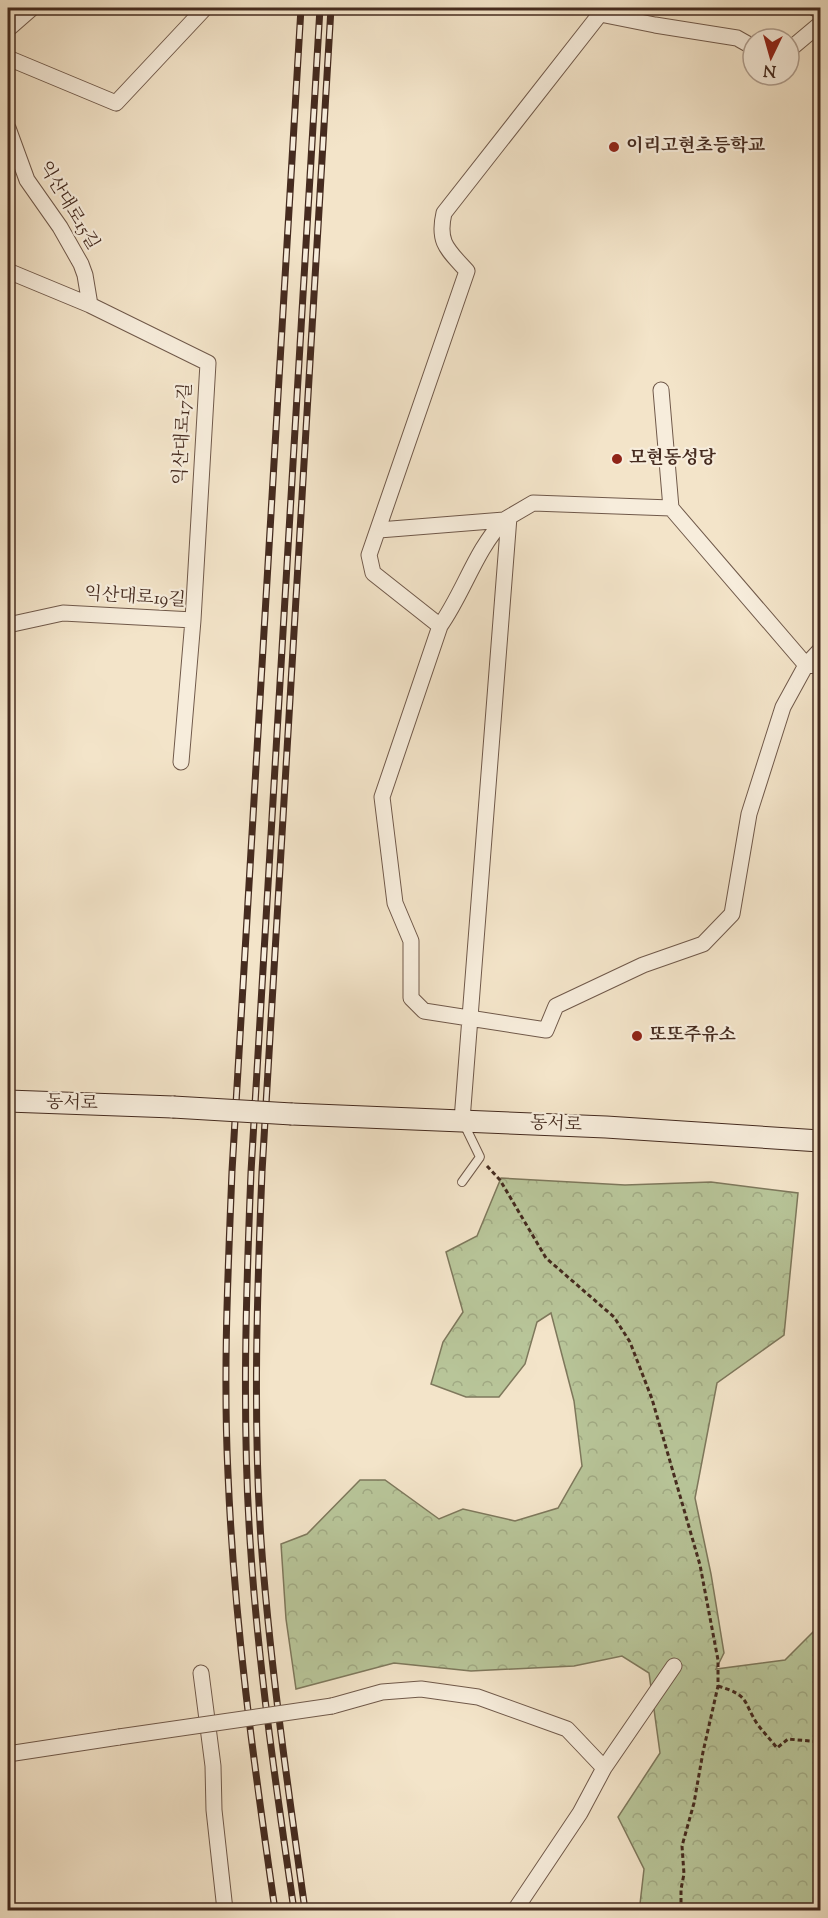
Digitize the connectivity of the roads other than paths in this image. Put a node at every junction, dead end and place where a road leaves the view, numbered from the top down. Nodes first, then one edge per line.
1 (32, 8) edge
2 (205, 8) edge
3 (814, 8) edge
4 (820, 10) edge
5 (597, 11) edge
6 (820, 24) edge
7 (8, 29) edge
8 (741, 40) edge
9 (801, 40) edge
10 (8, 58) edge
11 (8, 128) edge
12 (8, 271) edge
13 (90, 305) junction
14 (661, 390) dead end
15 (671, 508) junction
16 (507, 518) junction
17 (379, 530) junction
18 (193, 620) junction
19 (8, 625) edge
20 (440, 626) junction
21 (820, 650) edge
22 (813, 665) edge
23 (181, 762) dead end
24 (470, 1019) junction
25 (8, 1101) edge
26 (462, 1120) junction
27 (820, 1141) edge
28 (462, 1182) dead end
29 (674, 1666) dead end
30 (201, 1672) dead end
31 (8, 1754) edge
32 (604, 1768) junction
33 (225, 1911) edge
34 (515, 1911) edge

1 - 7 street
2 - 10 street
3 - 4 street
5 - 8 street
5 - 17 street
6 - 9 street
11 - 13 street, 익산대로15길
12 - 13 street, 익산대로17길
13 - 18 street, 익산대로17길
14 - 15 street
15 - 16 street
15 - 22 street
16 - 17 street
16 - 20 street
16 - 24 street
17 - 20 street
18 - 19 street, 익산대로19길
18 - 23 street, 익산대로19길
20 - 24 street
21 - 22 street
22 - 24 street
24 - 26 street
25 - 26 street, 동서로, bridge
26 - 27 street, 동서로
26 - 28 lane
29 - 32 street
30 - 33 street
31 - 32 street, bridge
32 - 34 street

